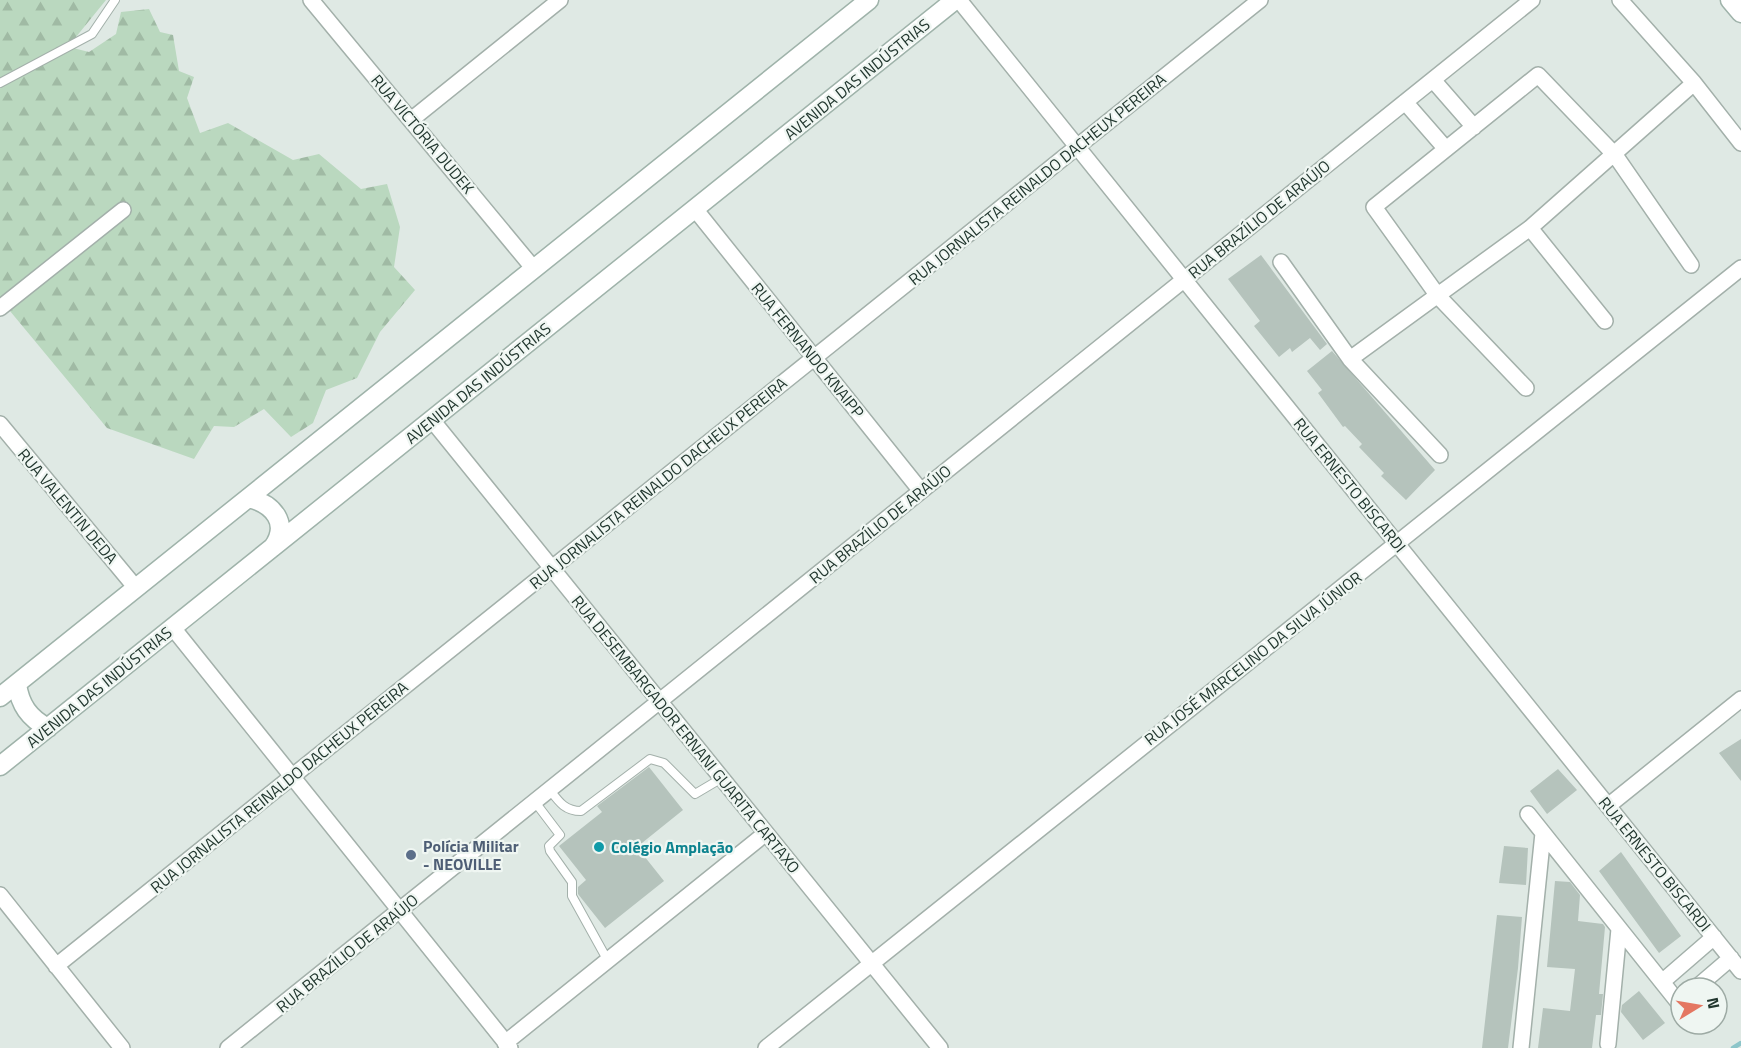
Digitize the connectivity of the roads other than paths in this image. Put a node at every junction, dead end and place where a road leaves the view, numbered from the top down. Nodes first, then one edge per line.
1 (115, 0) edge
2 (311, 0) edge
3 (560, 0) edge
4 (869, 0) edge
5 (955, 0) edge
6 (959, 0) edge
7 (1260, 0) edge
8 (1532, 0) edge
9 (1620, 0) edge
10 (1730, 0) edge
11 (1741, 13) edge
12 (1432, 80) junction
13 (0, 83) edge
14 (1694, 83) junction
15 (1405, 102) junction
16 (411, 120) junction
17 (1474, 127) junction
18 (1741, 143) edge
19 (1077, 146) junction
20 (1446, 149) junction
21 (1615, 155) junction
22 (695, 209) junction
23 (123, 210) dead end
24 (1530, 228) junction
25 (1281, 262) dead end
26 (1691, 265) dead end
27 (1741, 268) edge
28 (534, 269) junction
29 (1184, 279) junction
30 (1438, 296) junction
31 (0, 308) edge
32 (1605, 321) dead end
33 (814, 357) junction
34 (1350, 359) junction
35 (1526, 388) dead end
36 (432, 420) junction
37 (0, 424) edge
38 (1440, 455) dead end
39 (921, 491) junction
40 (249, 498) junction
41 (1397, 543) junction
42 (272, 548) junction
43 (552, 568) junction
44 (136, 588) junction
45 (173, 628) junction
46 (17, 684) junction
47 (0, 697) edge
48 (1741, 699) edge
49 (660, 701) junction
50 (48, 728) junction
51 (0, 765) edge
52 (292, 777) junction
53 (722, 778) junction
54 (550, 790) junction
55 (536, 802) junction
56 (1608, 806) junction
57 (1528, 814) dead end
58 (1543, 833) junction
59 (766, 834) junction
60 (0, 895) edge
61 (399, 910) junction
62 (1619, 929) junction
63 (1714, 937) junction
64 (1731, 958) junction
65 (608, 961) junction
66 (870, 962) junction
67 (56, 966) junction
68 (1741, 971) edge
69 (1710, 976) edge
70 (1662, 982) junction
71 (1669, 991) edge
72 (1608, 1044) dead end
73 (507, 1045) edge
74 (122, 1048) edge
75 (228, 1048) edge
76 (766, 1048) edge
77 (940, 1048) edge
78 (1521, 1048) edge

1 - 13 lane
2 - 16 street, RUA VICTÓRIA DUDEK
3 - 16 street
4 - 28 main road
5 - 22 main road, AVENIDA DAS INDÚSTRIAS
6 - 19 street, RUA ERNESTO BISCARDI
7 - 19 street, RUA JORNALISTA REINALDO DACHEUX PEREIRA
8 - 12 street, RUA BRAZÍLIO DE ARAÚJO
9 - 14 street
10 - 11 main road
12 - 15 street, RUA BRAZÍLIO DE ARAÚJO
12 - 17 street
14 - 18 street
14 - 21 street
15 - 20 street
15 - 29 street, RUA BRAZÍLIO DE ARAÚJO
16 - 28 street, RUA VICTÓRIA DUDEK
17 - 20 street
17 - 21 street
19 - 29 street, RUA ERNESTO BISCARDI
19 - 33 street, RUA JORNALISTA REINALDO DACHEUX PEREIRA
20 - 30 street
21 - 24 street
21 - 26 street
22 - 33 street, RUA FERNANDO KNAIPP
22 - 36 main road, AVENIDA DAS INDÚSTRIAS
23 - 31 street
24 - 30 street
24 - 32 street
25 - 34 street
27 - 41 street, RUA JOSÉ MARCELINO DA SILVA JÚNIOR
28 - 40 main road
29 - 39 street, RUA BRAZÍLIO DE ARAÚJO
29 - 41 street, RUA ERNESTO BISCARDI
30 - 34 street
30 - 35 street
33 - 39 street, RUA FERNANDO KNAIPP
33 - 43 street, RUA JORNALISTA REINALDO DACHEUX PEREIRA
34 - 38 street
36 - 42 main road, AVENIDA DAS INDÚSTRIAS
36 - 43 street, RUA DESEMBARGADOR ERNANI GUARITA CARTAXO
37 - 44 street, RUA VALENTIN DEDA
39 - 49 street, RUA BRAZÍLIO DE ARAÚJO
40 - 42 main road
40 - 44 main road
41 - 56 street, RUA ERNESTO BISCARDI
41 - 66 street, RUA JOSÉ MARCELINO DA SILVA JÚNIOR
42 - 45 main road, AVENIDA DAS INDÚSTRIAS
43 - 49 street, RUA DESEMBARGADOR ERNANI GUARITA CARTAXO
43 - 52 street, RUA JORNALISTA REINALDO DACHEUX PEREIRA
44 - 46 main road
45 - 50 main road, AVENIDA DAS INDÚSTRIAS
45 - 52 street
46 - 47 main road
46 - 50 main road
48 - 56 street
49 - 53 street, RUA DESEMBARGADOR ERNANI GUARITA CARTAXO
49 - 54 street, RUA BRAZÍLIO DE ARAÚJO
50 - 51 main road, AVENIDA DAS INDÚSTRIAS
52 - 61 street
52 - 67 street, RUA JORNALISTA REINALDO DACHEUX PEREIRA
53 - 54 lane
53 - 59 street, RUA DESEMBARGADOR ERNANI GUARITA CARTAXO
54 - 55 street, RUA BRAZÍLIO DE ARAÚJO
55 - 61 street, RUA BRAZÍLIO DE ARAÚJO
55 - 65 lane
56 - 63 street, RUA ERNESTO BISCARDI
57 - 58 street
58 - 62 street
58 - 78 street
59 - 65 street
59 - 66 street, RUA DESEMBARGADOR ERNANI GUARITA CARTAXO
60 - 67 street
61 - 73 street
61 - 75 street, RUA BRAZÍLIO DE ARAÚJO
62 - 70 street
62 - 72 street
63 - 64 street, RUA ERNESTO BISCARDI
63 - 70 street
64 - 68 street, RUA ERNESTO BISCARDI
64 - 69 street
65 - 73 street
66 - 76 street, RUA JOSÉ MARCELINO DA SILVA JÚNIOR
66 - 77 street, RUA DESEMBARGADOR ERNANI GUARITA CARTAXO
67 - 74 street
70 - 71 street

